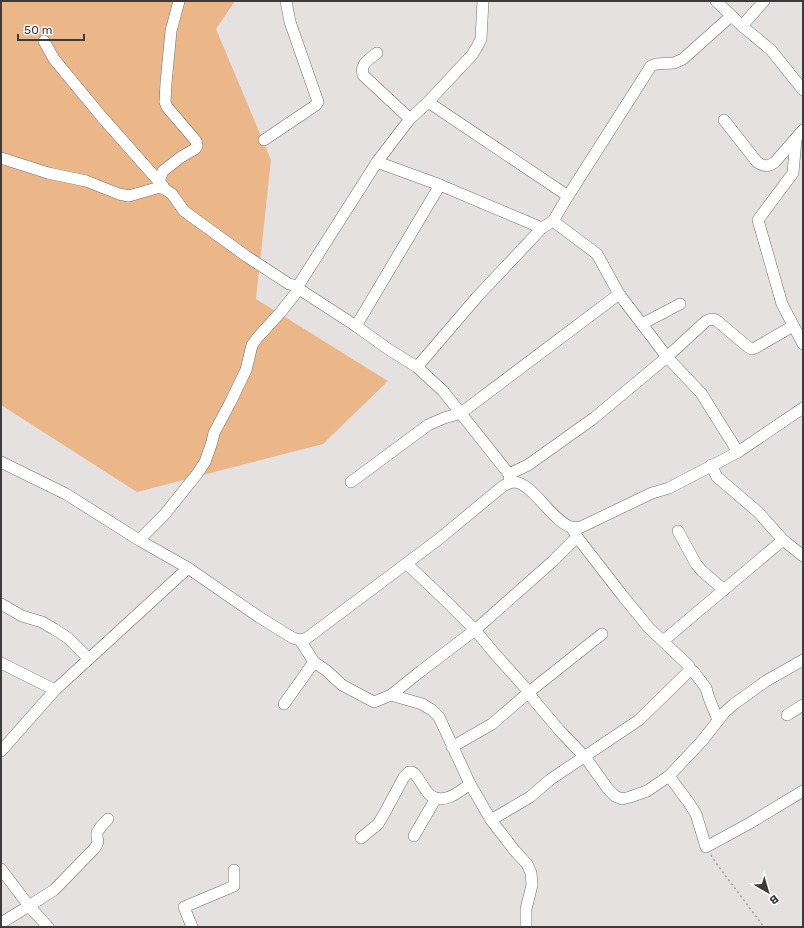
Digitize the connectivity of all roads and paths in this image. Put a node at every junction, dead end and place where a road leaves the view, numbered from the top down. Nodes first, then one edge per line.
1 (179, 1) edge
2 (286, 1) edge
3 (483, 1) edge
4 (716, 1) edge
5 (764, 1) edge
6 (732, 16) junction
7 (742, 26) junction
8 (44, 41) dead end
9 (377, 53) dead end
10 (803, 90) edge
11 (428, 102) junction
12 (409, 120) junction
13 (724, 120) dead end
14 (799, 134) edge
15 (264, 140) dead end
16 (1, 158) edge
17 (377, 162) junction
18 (158, 181) junction
19 (440, 185) junction
20 (166, 190) junction
21 (568, 196) junction
22 (553, 221) junction
23 (542, 228) junction
24 (298, 288) junction
25 (619, 294) junction
26 (680, 304) dead end
27 (642, 324) junction
28 (356, 326) junction
29 (793, 326) junction
30 (803, 344) edge
31 (667, 357) junction
32 (417, 367) junction
33 (803, 408) edge
34 (461, 413) junction
35 (738, 452) junction
36 (1, 462) edge
37 (711, 465) junction
38 (510, 478) junction
39 (351, 482) dead end
40 (678, 531) dead end
41 (575, 532) junction
42 (139, 540) junction
43 (783, 540) junction
44 (803, 556) edge
45 (407, 564) junction
46 (188, 568) junction
47 (724, 590) junction
48 (1, 604) edge
49 (475, 630) junction
50 (602, 634) dead end
51 (300, 640) junction
52 (663, 641) junction
53 (89, 659) junction
54 (803, 660) edge
55 (314, 662) junction
56 (1, 663) edge
57 (689, 668) junction
58 (55, 690) junction
59 (529, 692) junction
60 (392, 695) junction
61 (284, 704) dead end
62 (803, 705) edge
63 (787, 715) dead end
64 (718, 720) junction
65 (452, 747) junction
66 (1, 751) edge
67 (585, 757) junction
68 (669, 776) junction
69 (470, 784) junction
70 (803, 791) edge
71 (436, 798) junction
72 (108, 819) dead end
73 (491, 820) junction
74 (414, 836) dead end
75 (361, 838) dead end
76 (706, 847) junction
77 (1, 869) edge
78 (234, 870) dead end
79 (29, 906) junction
80 (1, 922) edge
81 (48, 927) edge
82 (192, 927) edge
83 (526, 927) edge
84 (764, 927) edge

1 - 18 street
2 - 15 street
3 - 11 street
4 - 6 street
5 - 7 street
6 - 7 street
6 - 21 street
7 - 10 street
8 - 18 street
9 - 12 street
11 - 12 street
11 - 21 street
12 - 17 street
13 - 14 street
14 - 29 street
16 - 20 street
17 - 19 street
17 - 24 street
18 - 20 street
19 - 23 street
19 - 28 street
20 - 24 street
21 - 22 street
22 - 23 street
22 - 25 street
23 - 32 street
24 - 28 street
24 - 42 street
25 - 27 street
25 - 34 street
26 - 27 street
27 - 31 street
28 - 32 street
29 - 30 street
29 - 31 street
31 - 35 street
31 - 38 street
32 - 34 street
33 - 35 street
34 - 38 street
34 - 39 street
35 - 37 street
36 - 42 street
37 - 41 street
37 - 43 street
38 - 41 street
38 - 45 street
40 - 47 street
41 - 49 street
41 - 52 street
42 - 46 street
43 - 44 street
43 - 47 street
45 - 49 street
45 - 51 street
46 - 51 street
46 - 53 street
47 - 52 street
48 - 53 street
49 - 59 street
49 - 60 street
50 - 59 street
51 - 55 street
52 - 57 street
53 - 58 street
54 - 64 street
55 - 60 street
55 - 61 street
56 - 58 street
57 - 64 street
57 - 67 street
58 - 66 street
59 - 65 street
59 - 67 street
60 - 65 street
62 - 63 street
64 - 68 street
65 - 69 street
67 - 68 street
67 - 73 street
68 - 76 street
69 - 71 street
69 - 73 street
70 - 76 street
71 - 74 street
71 - 75 street
72 - 79 street
73 - 83 street
76 - 84 path
77 - 79 street
78 - 82 street
79 - 80 street
79 - 81 street

